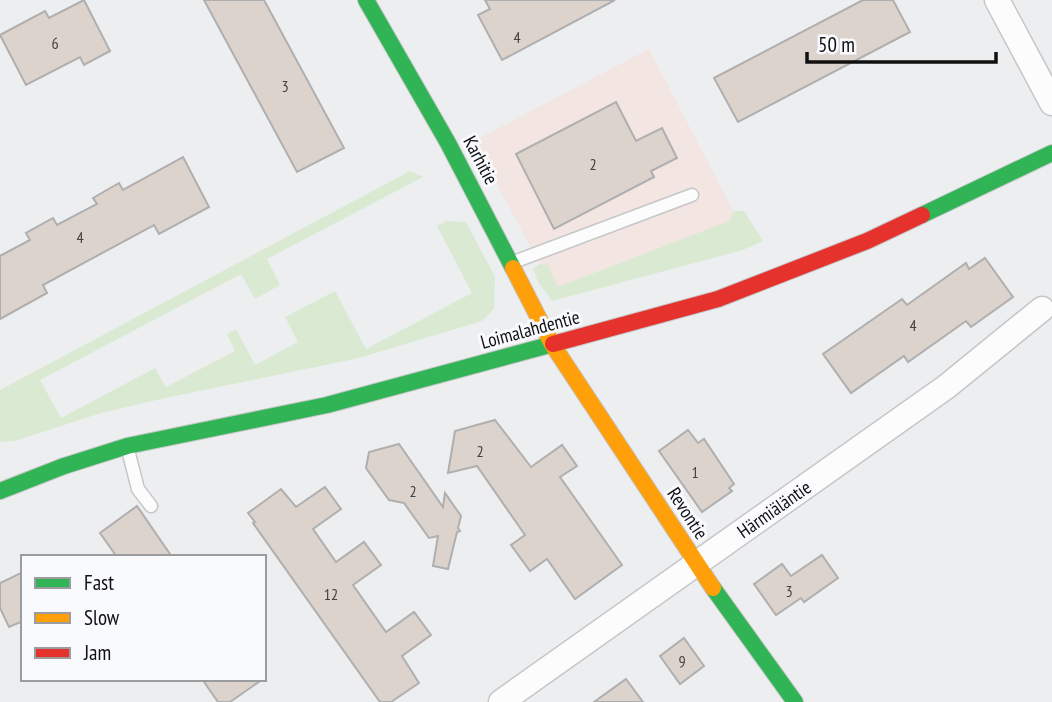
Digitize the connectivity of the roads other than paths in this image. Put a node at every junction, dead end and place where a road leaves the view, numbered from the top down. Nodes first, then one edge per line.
1 (366, 0) edge
2 (997, 0) edge
3 (1052, 103) edge
4 (1052, 153) edge
5 (692, 195) dead end
6 (511, 263) junction
7 (1042, 309) dead end
8 (552, 344) junction
9 (127, 446) junction
10 (0, 491) edge
11 (151, 506) dead end
12 (696, 564) junction
13 (501, 702) edge
14 (795, 702) edge

1 - 6 street, Karhitie
2 - 3 street
4 - 8 street, Loimalahdentie
5 - 6 lane
6 - 8 street, Karhitie
7 - 12 street, Härmiäläntie
8 - 9 street, Loimalahdentie
8 - 12 street, Revontie
9 - 10 street, Loimalahdentie
9 - 11 lane
12 - 13 street, Härmiäläntie
12 - 14 street, Revontie

